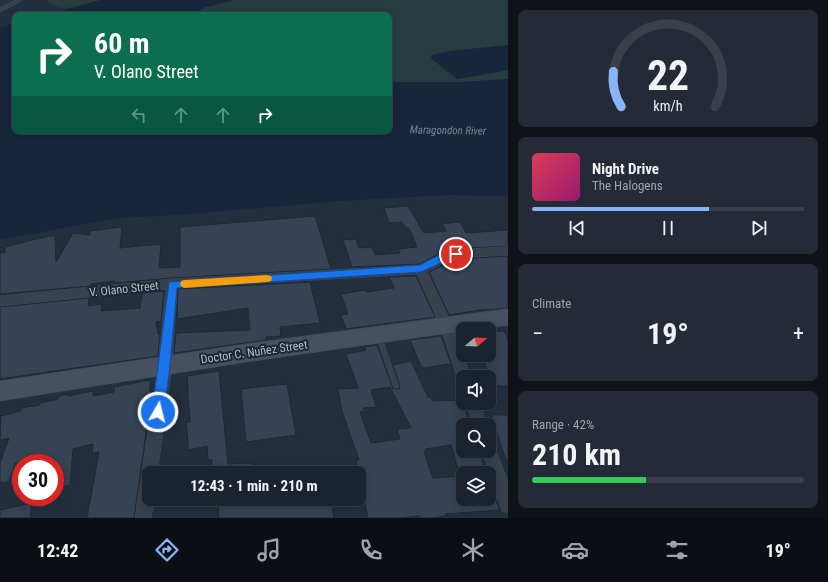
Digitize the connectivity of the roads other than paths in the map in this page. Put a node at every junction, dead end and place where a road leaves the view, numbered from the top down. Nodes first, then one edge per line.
1 (20, 0) edge
2 (0, 10) edge
3 (508, 251) edge
4 (421, 269) junction
5 (172, 284) junction
6 (0, 301) edge
7 (508, 317) edge
8 (446, 325) junction
9 (378, 335) junction
10 (165, 366) junction
11 (462, 370) edge
12 (396, 386) dead end
13 (0, 390) edge
14 (492, 458) edge
15 (151, 466) edge
16 (508, 505) edge
17 (145, 506) edge
18 (143, 518) edge

1 - 2 street
3 - 4 street, V. Olano Street
4 - 5 street, V. Olano Street
4 - 8 street
5 - 6 street, V. Olano Street
5 - 10 street
7 - 8 main road, Doctor C. Nuñez Street
8 - 9 main road, Doctor C. Nuñez Street
8 - 11 street
9 - 10 main road, Doctor C. Nuñez Street
9 - 12 lane
10 - 13 main road, Doctor C. Nuñez Street
10 - 15 street
14 - 16 street
17 - 18 street

